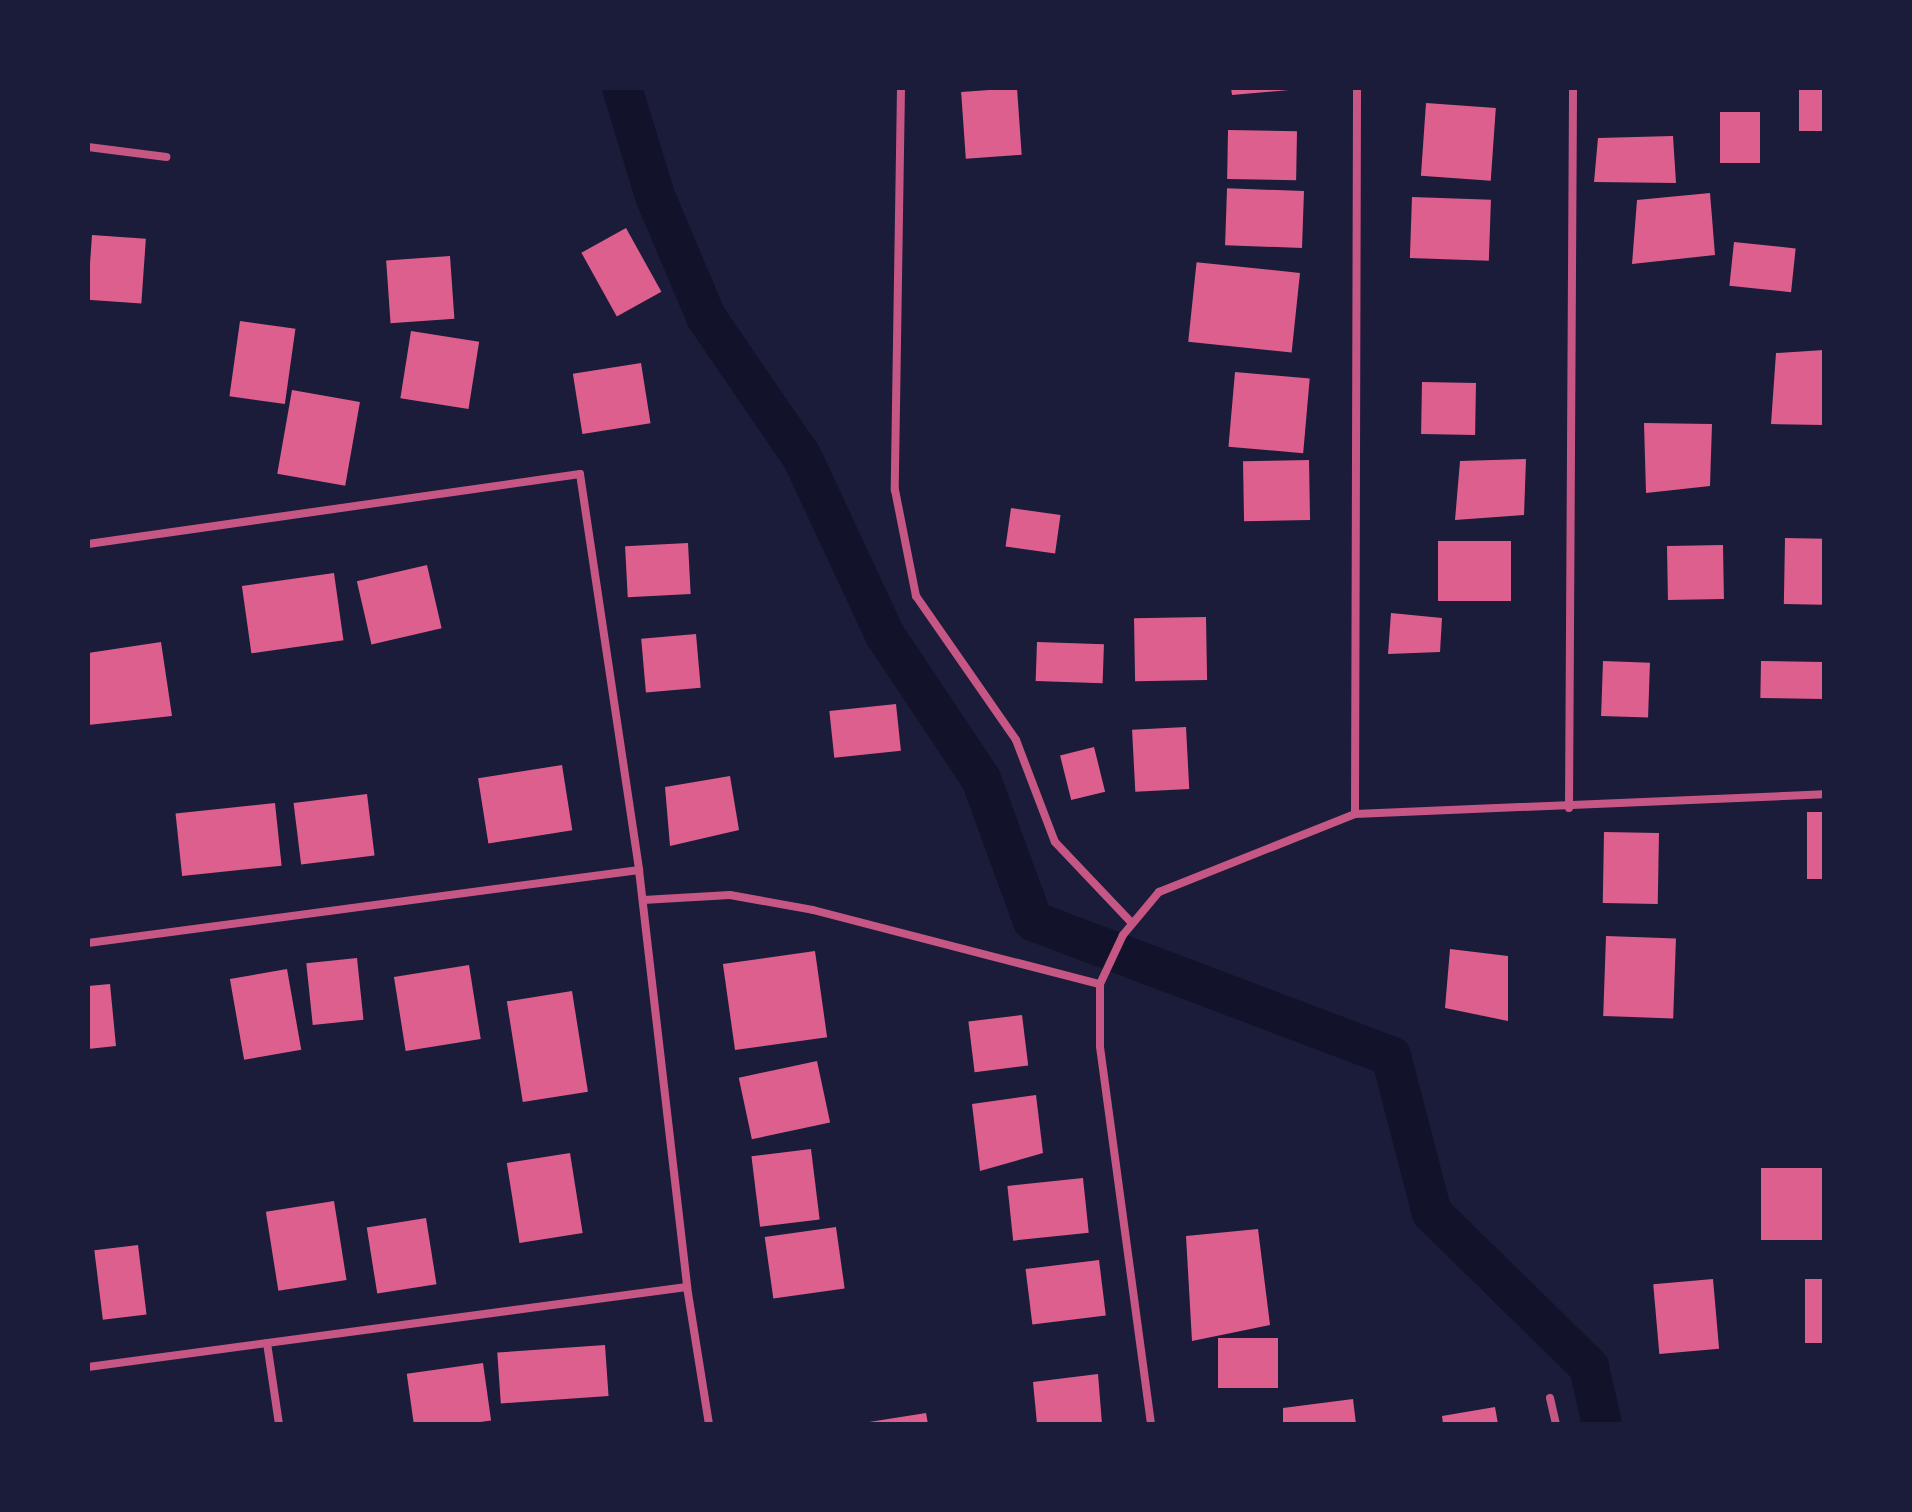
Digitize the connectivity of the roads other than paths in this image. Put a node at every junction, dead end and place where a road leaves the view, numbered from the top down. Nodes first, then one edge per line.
1 (901, 88) edge
2 (1357, 88) edge
3 (1573, 88) edge
4 (88, 147) edge
5 (166, 157) dead end
6 (88, 544) edge
7 (1824, 794) edge
8 (1569, 808) junction
9 (1355, 814) junction
10 (639, 870) junction
11 (643, 900) junction
12 (1132, 923) junction
13 (88, 943) edge
14 (1100, 982) junction
15 (687, 1287) junction
16 (267, 1343) junction
17 (88, 1367) edge
18 (1550, 1398) dead end
19 (279, 1424) edge
20 (709, 1424) edge
21 (1151, 1424) edge
22 (1556, 1424) edge

1 - 12 street
2 - 9 street
3 - 8 street
4 - 5 street
6 - 10 street
7 - 8 street
8 - 9 street
9 - 12 street
10 - 11 street
10 - 13 street
11 - 14 street
11 - 15 street
12 - 14 street
14 - 21 street
15 - 16 street
15 - 20 street
16 - 17 street
16 - 19 street
18 - 22 street

